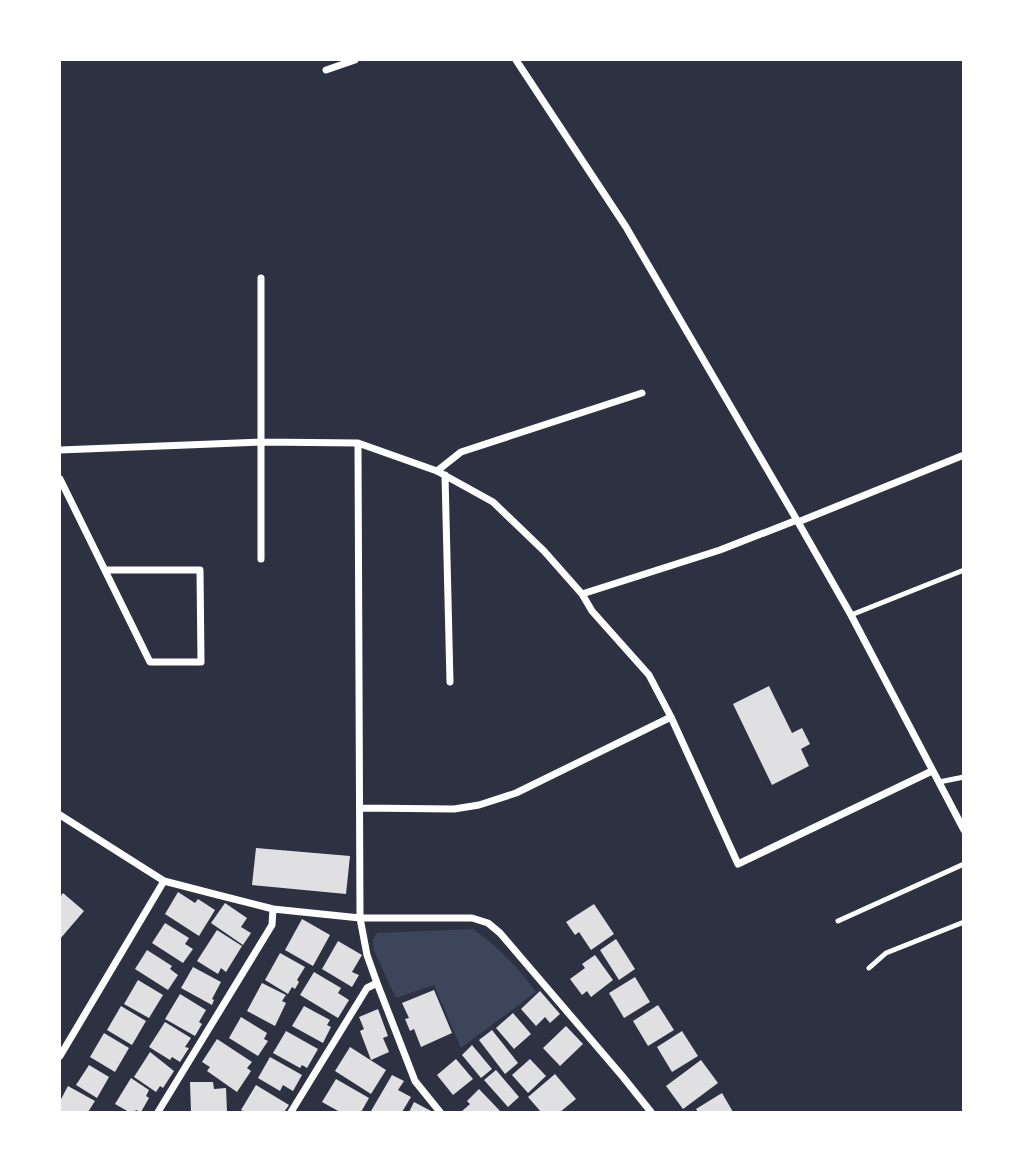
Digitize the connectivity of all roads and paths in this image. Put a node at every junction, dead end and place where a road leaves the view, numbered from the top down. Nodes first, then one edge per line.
1 (355, 60) edge
2 (520, 61) edge
3 (326, 70) dead end
4 (261, 278) dead end
5 (642, 393) dead end
6 (261, 442) junction
7 (358, 443) junction
8 (60, 450) edge
9 (964, 455) edge
10 (441, 473) junction
11 (60, 478) edge
12 (798, 521) junction
13 (261, 559) dead end
14 (106, 570) junction
15 (964, 570) edge
16 (582, 594) junction
17 (851, 615) junction
18 (450, 682) dead end
19 (671, 717) junction
20 (932, 771) junction
21 (964, 777) edge
22 (939, 782) junction
23 (360, 808) junction
24 (60, 816) edge
25 (964, 830) edge
26 (964, 864) edge
27 (164, 881) junction
28 (273, 909) junction
29 (360, 918) junction
30 (838, 921) dead end
31 (964, 922) edge
32 (869, 968) dead end
33 (377, 983) junction
34 (60, 1056) edge
35 (158, 1112) edge
36 (291, 1112) edge
37 (440, 1112) edge
38 (651, 1112) edge

1 - 3 street
2 - 12 street
4 - 6 street
5 - 10 street
6 - 7 street
6 - 8 street
6 - 13 street
7 - 10 street
7 - 23 street
9 - 12 street
10 - 16 street
10 - 18 street
11 - 14 street
12 - 16 street
12 - 17 street
14 - 14 street
15 - 17 lane
16 - 19 street
17 - 20 street
19 - 20 street
19 - 23 street
20 - 22 street
21 - 22 lane
22 - 25 street
23 - 29 street
24 - 27 street
26 - 30 lane
27 - 28 street
27 - 34 street
28 - 29 street
28 - 35 street
29 - 33 street
29 - 38 street
31 - 32 lane
33 - 36 street
33 - 37 street

